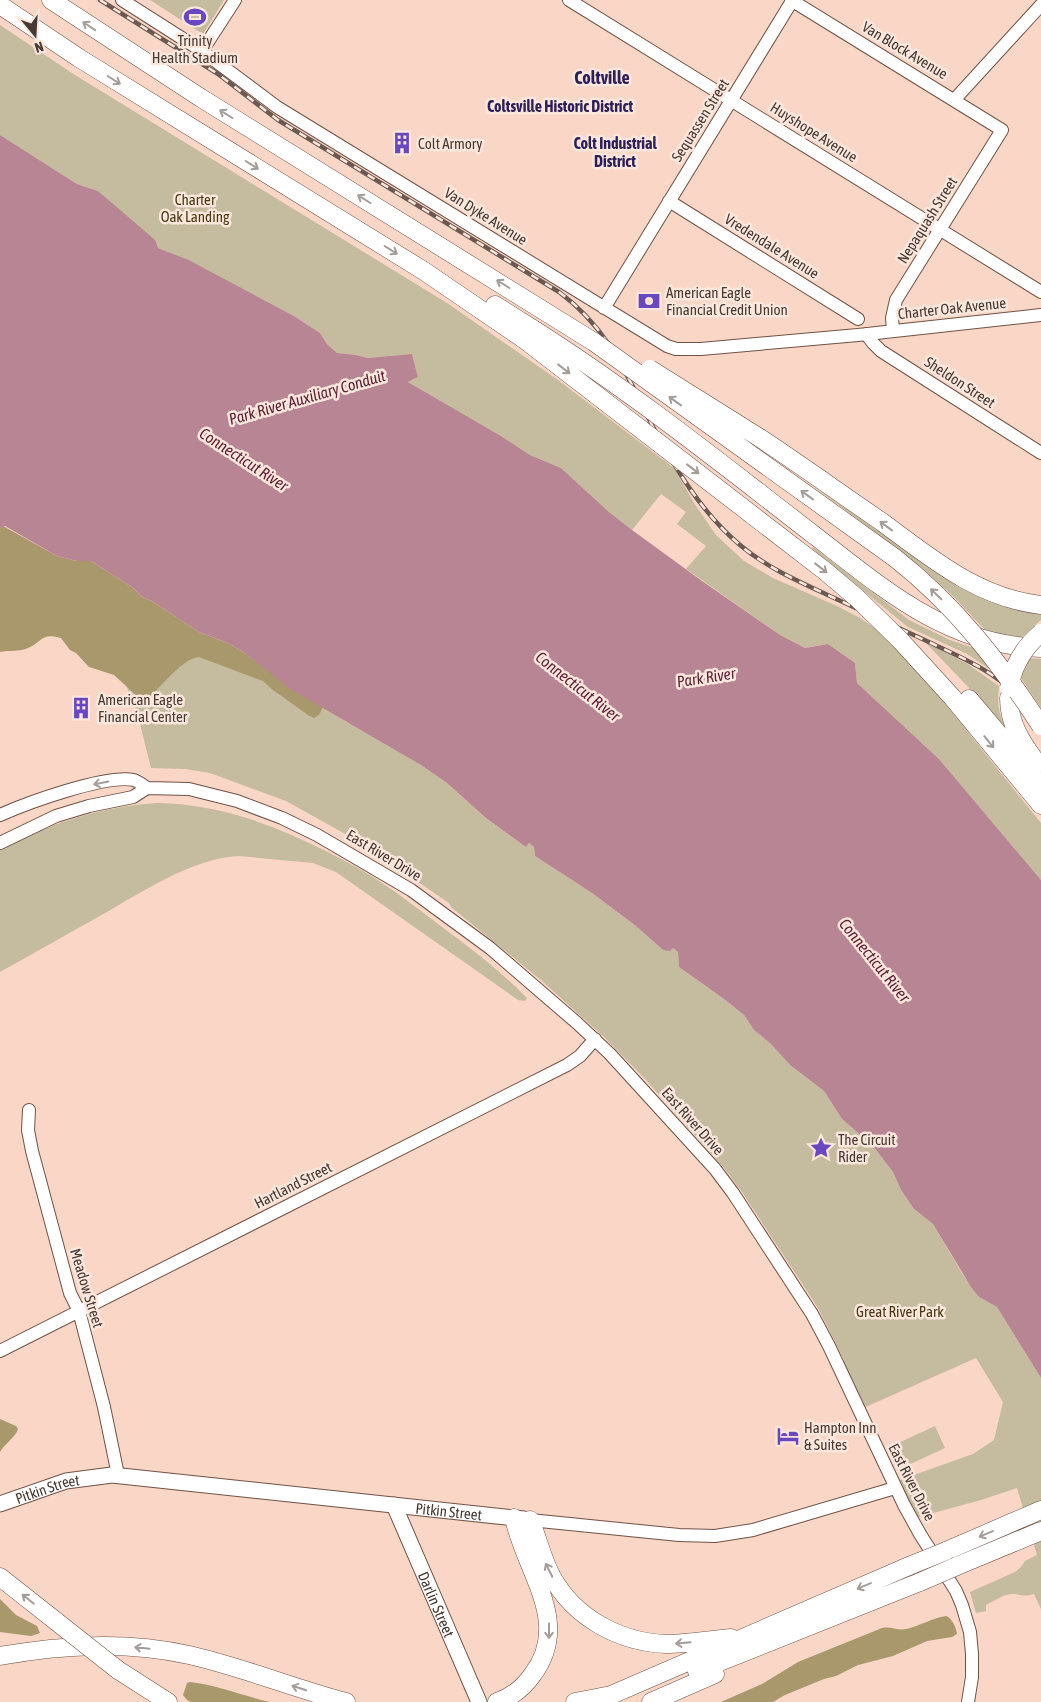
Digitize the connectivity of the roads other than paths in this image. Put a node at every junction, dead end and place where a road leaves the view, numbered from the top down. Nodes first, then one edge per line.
1 (51, 0) edge
2 (122, 0) edge
3 (235, 0) edge
4 (569, 0) edge
5 (792, 0) edge
6 (0, 5) edge
7 (1041, 5) edge
8 (202, 51) junction
9 (954, 99) junction
10 (732, 100) junction
11 (1002, 130) joint
12 (669, 201) junction
13 (940, 230) junction
14 (1041, 292) edge
15 (604, 308) junction
16 (1041, 315) edge
17 (858, 318) dead end
18 (893, 330) junction
19 (529, 334) junction
20 (866, 334) junction
21 (594, 342) junction
22 (1041, 453) edge
23 (966, 581) junction
24 (1041, 596) edge
25 (1041, 605) edge
26 (1041, 634) edge
27 (1041, 648) edge
28 (963, 700) junction
29 (1041, 726) edge
30 (1041, 768) edge
31 (1041, 784) edge
32 (147, 788) junction
33 (1041, 805) edge
34 (19, 807) junction
35 (0, 815) edge
36 (27, 828) junction
37 (0, 843) edge
38 (595, 1039) junction
39 (29, 1110) dead end
40 (78, 1311) junction
41 (0, 1351) edge
42 (118, 1475) junction
43 (896, 1488) junction
44 (0, 1504) edge
45 (394, 1505) junction
46 (1033, 1514) edge
47 (522, 1519) junction
48 (1036, 1533) edge
49 (0, 1577) edge
50 (920, 1582) junction
51 (748, 1636) junction
52 (65, 1648) junction
53 (0, 1656) edge
54 (750, 1658) junction
55 (0, 1665) edge
56 (118, 1670) junction
57 (615, 1699) edge
58 (154, 1702) edge
59 (168, 1702) edge
60 (346, 1702) edge
61 (479, 1702) edge
62 (497, 1702) edge
63 (576, 1702) edge
64 (595, 1702) edge
65 (651, 1702) edge
66 (681, 1702) edge
67 (968, 1702) edge

21 -> 1 highway
2 - 8 street, Van Dyke Avenue
3 - 8 street
4 - 10 street, Huyshope Avenue
5 - 9 street, Van Block Avenue
5 - 10 street, Sequassen Street
6 -> 19 highway
7 - 9 street
8 - 15 street, Van Dyke Avenue
9 - 11 street, Van Block Avenue
10 - 12 street, Sequassen Street
10 - 13 street, Huyshope Avenue
11 - 13 street, Nepaquash Street
12 - 15 street, Sequassen Street
12 - 17 street, Vredendale Avenue
13 - 14 street, Huyshope Avenue
13 - 18 street, Nepaquash Street
15 - 20 street, Van Dyke Avenue
16 - 18 street, Charter Oak Avenue
18 - 20 street, Charter Oak Avenue
19 - 27 highway, bridge
19 -> 28 highway, bridge
20 - 22 street, Sheldon Street
23 -> 21 highway, bridge
29 -> 21 highway, bridge
23 - 24 highway
23 - 25 highway
26 - 30 highway, bridge
28 - 31 highway
28 -> 33 highway
32 -> 34 street, East River Drive
32 - 36 street, East River Drive
32 - 38 street, East River Drive
34 - 35 street, East River Drive
34 - 36 street
36 - 37 street, East River Drive
38 - 40 street, Hartland Street
38 - 43 street, East River Drive
39 - 40 street, Meadow Street
40 - 41 street, Hartland Street
40 - 42 street, Meadow Street
42 - 44 main road, Pitkin Street
42 - 45 main road, Pitkin Street
43 - 47 street, Pitkin Street
43 - 67 street, East River Drive
45 - 47 main road, Pitkin Street
45 - 61 main road, Darlin Street
46 -> 51 highway, bridge
51 -> 47 highway
47 -> 62 highway
48 - 50 highway, bridge
56 -> 49 highway, bridge
50 - 54 highway
50 - 57 highway
51 - 57 highway
52 - 53 highway
52 - 55 highway
60 -> 52 highway
54 - 65 highway
54 - 66 highway
56 - 58 highway
56 - 59 highway
57 - 63 highway
57 - 64 highway

